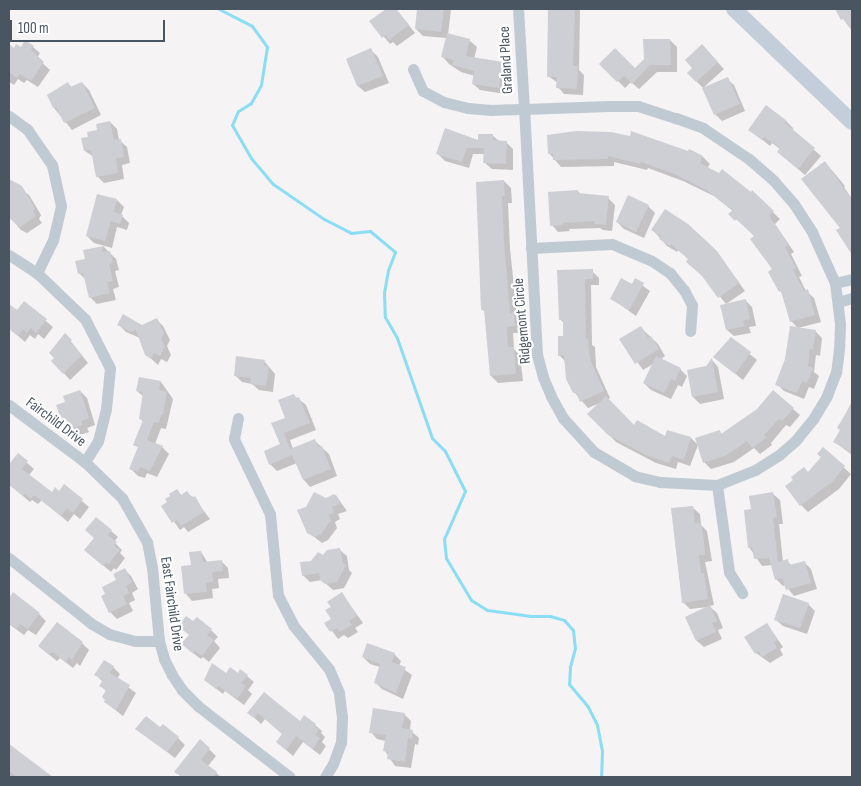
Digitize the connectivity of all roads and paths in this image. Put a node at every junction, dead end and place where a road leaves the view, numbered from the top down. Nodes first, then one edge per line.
1 (518, 9) edge
2 (734, 9) edge
3 (413, 68) dead end
4 (524, 109) junction
5 (9, 116) edge
6 (852, 122) edge
7 (531, 248) junction
8 (9, 255) edge
9 (37, 274) junction
10 (852, 279) edge
11 (835, 283) junction
12 (852, 298) edge
13 (838, 302) junction
14 (690, 331) dead end
15 (9, 405) edge
16 (238, 418) dead end
17 (85, 462) junction
18 (717, 485) junction
19 (9, 558) edge
20 (742, 594) dead end
21 (159, 641) junction
22 (290, 777) edge
23 (325, 777) edge

1 - 4 street, Graland Place
2 - 6 main road
3 - 4 street
4 - 7 street, Ridgemont Circle
4 - 11 street, Ridgemont Circle
5 - 9 street
7 - 14 street
7 - 18 street, Ridgemont Circle
8 - 9 street
9 - 17 street
10 - 11 street
11 - 13 street, Ridgemont Circle
12 - 13 street
13 - 18 street, Ridgemont Circle
15 - 17 street, Fairchild Drive
16 - 23 street
17 - 21 street, East Fairchild Drive
18 - 20 street
19 - 21 street
21 - 22 street, East Fairchild Drive

